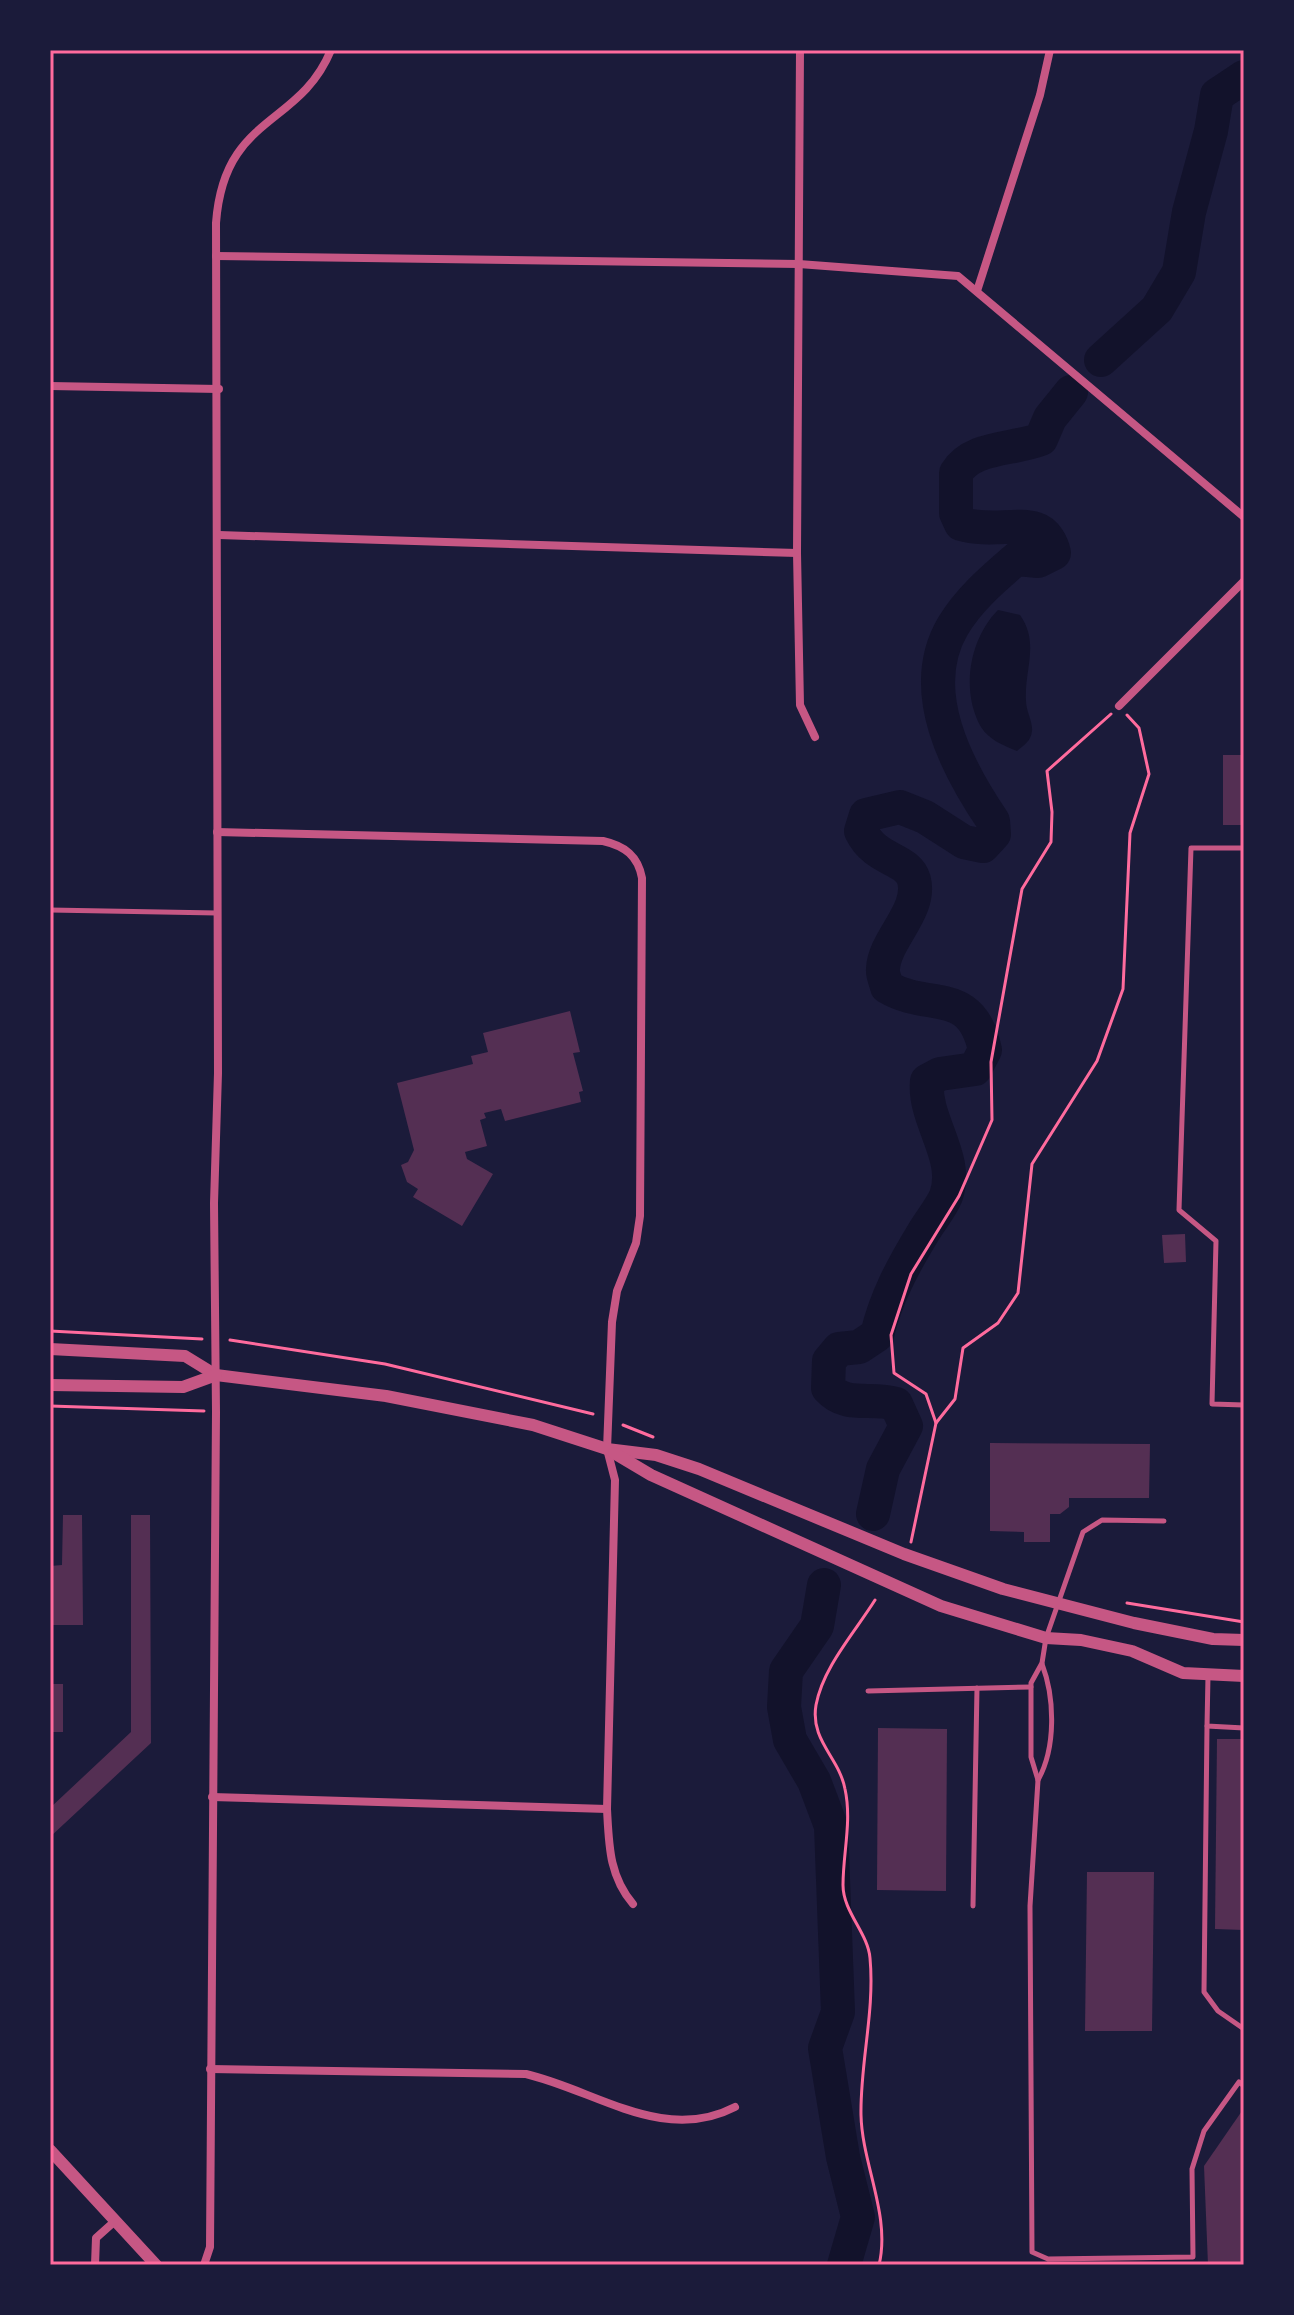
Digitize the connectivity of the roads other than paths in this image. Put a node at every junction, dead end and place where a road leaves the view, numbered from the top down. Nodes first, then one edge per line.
1 (331, 50) edge
2 (800, 50) edge
3 (1050, 50) edge
4 (216, 256) junction
5 (799, 264) junction
6 (977, 291) junction
7 (50, 386) edge
8 (219, 389) junction
9 (1244, 517) edge
10 (219, 535) junction
11 (797, 553) junction
12 (1244, 581) edge
13 (1119, 706) road end
14 (815, 737) dead end
15 (217, 832) junction
16 (1244, 848) edge
17 (50, 910) edge
18 (218, 913) junction
19 (50, 1349) edge
20 (216, 1375) junction
21 (50, 1385) edge
22 (1244, 1405) edge
23 (607, 1449) junction
24 (1164, 1521) dead end
25 (1057, 1605) junction
26 (1046, 1638) junction
27 (1244, 1640) edge
28 (1042, 1663) junction
29 (1208, 1674) junction
30 (1244, 1676) edge
31 (1031, 1687) junction
32 (977, 1688) junction
33 (868, 1691) dead end
34 (1207, 1726) junction
35 (1244, 1728) edge
36 (1038, 1780) junction
37 (212, 1797) junction
38 (607, 1809) junction
39 (633, 1904) dead end
40 (973, 1906) dead end
41 (1244, 2029) edge
42 (210, 2069) junction
43 (1244, 2074) edge
44 (1241, 2084) edge
45 (735, 2107) dead end
46 (50, 2150) edge
47 (115, 2221) junction
48 (95, 2265) edge
49 (156, 2265) edge
50 (204, 2265) edge

1 - 4 street
2 - 5 street
3 - 6 street
4 - 5 street
4 - 8 street
5 - 6 street
5 - 11 street
6 - 9 street
7 - 8 street
8 - 10 street
10 - 11 street
10 - 15 street
11 - 14 street
12 - 13 street
15 - 18 street
15 - 23 street
16 - 22 lane
17 - 18 lane
18 - 20 street
19 - 20 street
20 - 21 street
20 - 23 street
20 - 37 street
23 - 25 street
23 - 26 street
23 - 38 street
24 - 25 lane
25 - 26 lane
25 - 27 street
26 - 28 lane
26 - 29 street
28 - 31 lane
28 - 36 lane
29 - 30 street
29 - 34 lane
31 - 32 lane
31 - 36 lane
32 - 33 lane
32 - 40 lane
34 - 35 lane
34 - 41 lane
36 - 44 lane
37 - 38 street
37 - 42 street
38 - 39 street
42 - 45 street
42 - 50 street
43 - 44 lane
46 - 47 street
47 - 48 street
47 - 49 street

